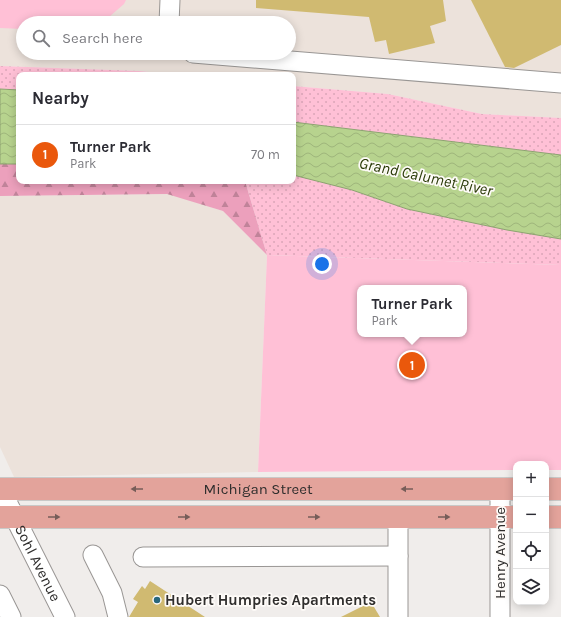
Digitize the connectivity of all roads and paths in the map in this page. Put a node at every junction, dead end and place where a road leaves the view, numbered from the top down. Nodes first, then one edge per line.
1 (170, 0) edge
2 (169, 16) edge
3 (279, 60) edge
4 (561, 83) edge
5 (0, 489) edge
6 (508, 489) edge
7 (549, 489) edge
8 (561, 489) edge
9 (561, 516) edge
10 (8, 517) edge
11 (398, 517) junction
12 (508, 517) edge
13 (549, 517) edge
14 (93, 555) dead end
15 (398, 556) junction
16 (143, 557) dead end
17 (0, 595) edge
18 (11, 617) edge
19 (65, 617) edge
20 (118, 617) edge
21 (398, 617) edge
22 (500, 617) edge

1 - 2 street
3 - 4 street
6 -> 5 main road, Michigan Street
5 - 10 street, Sohl Avenue
6 - 12 street, Henry Avenue
7 - 8 main road
9 - 13 main road
10 -> 11 main road, Michigan Street
10 - 19 street, Sohl Avenue
11 -> 12 main road, Michigan Street
11 - 15 street
12 - 22 street, Henry Avenue
14 - 20 street
15 - 16 street
15 - 21 street
17 - 18 street

